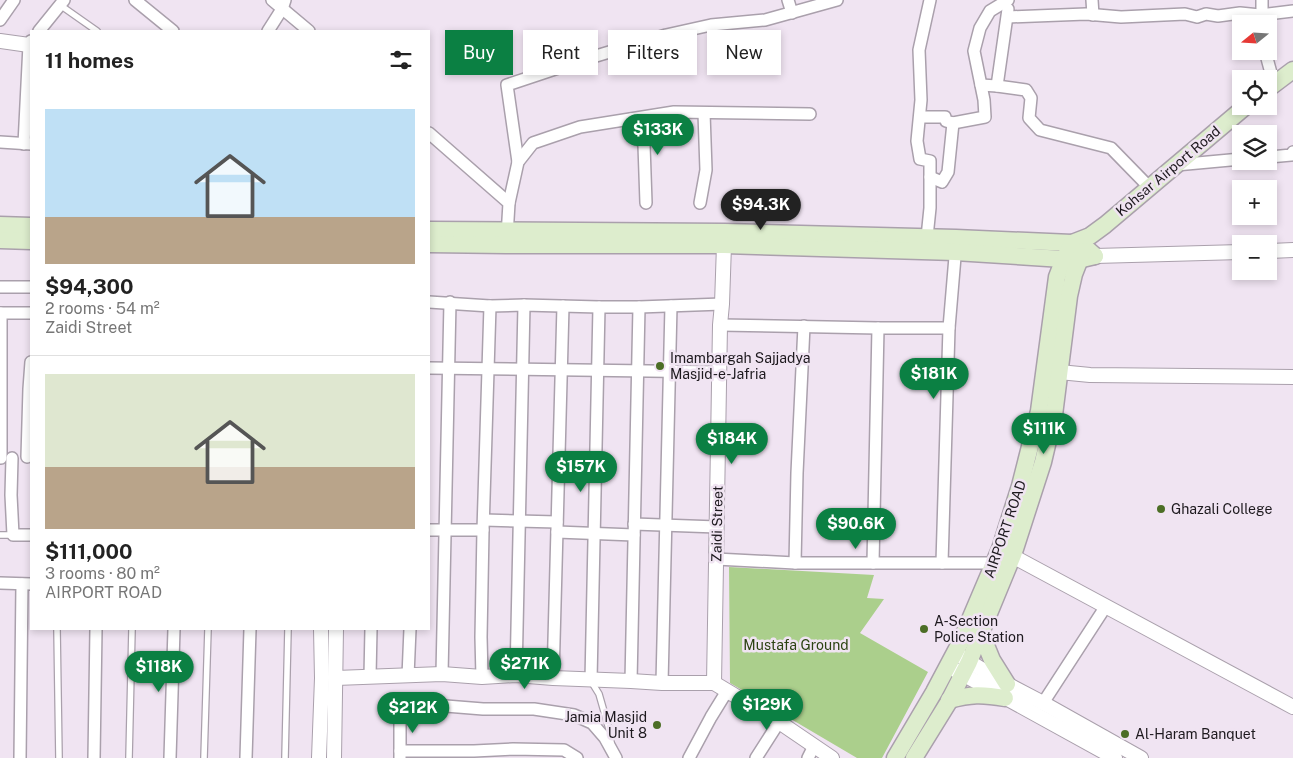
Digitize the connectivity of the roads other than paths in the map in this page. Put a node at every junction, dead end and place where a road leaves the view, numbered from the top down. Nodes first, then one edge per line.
1 (14, 0) edge
2 (135, 0) edge
3 (272, 0) edge
4 (788, 0) edge
5 (837, 0) edge
6 (930, 0) edge
7 (1008, 0) edge
8 (1092, 0) edge
9 (1262, 0) edge
10 (62, 2) edge
11 (284, 5) edge
12 (1293, 10) edge
13 (792, 13) junction
14 (1093, 15) junction
15 (1247, 15) edge
16 (1262, 15) edge
17 (1276, 15) edge
18 (1008, 17) junction
19 (0, 20) edge
20 (40, 30) edge
21 (96, 30) edge
22 (172, 30) edge
23 (269, 30) edge
24 (307, 30) edge
25 (0, 41) edge
26 (30, 43) edge
27 (1293, 70) edge
28 (1277, 82) edge
29 (981, 85) junction
30 (997, 86) junction
31 (704, 113) junction
32 (810, 114) dead end
33 (1235, 115) edge
34 (920, 117) junction
35 (631, 119) junction
36 (953, 123) junction
37 (430, 134) edge
38 (0, 142) edge
39 (28, 144) edge
40 (1293, 152) edge
41 (1277, 156) edge
42 (1232, 160) edge
43 (518, 162) junction
44 (1176, 165) junction
45 (930, 177) junction
46 (1150, 188) junction
47 (509, 203) junction
48 (646, 203) dead end
49 (700, 203) dead end
50 (0, 225) edge
51 (30, 226) edge
52 (430, 230) edge
53 (927, 237) junction
54 (507, 238) junction
55 (0, 240) edge
56 (30, 241) edge
57 (430, 244) edge
58 (724, 245) junction
59 (956, 245) junction
60 (1081, 250) junction
61 (1293, 250) edge
62 (1277, 251) edge
63 (1232, 252) edge
64 (0, 287) edge
65 (30, 287) edge
66 (430, 302) edge
67 (450, 302) junction
68 (722, 304) junction
69 (524, 305) junction
70 (490, 306) junction
71 (564, 306) junction
72 (671, 306) junction
73 (599, 307) junction
74 (639, 307) junction
75 (0, 312) edge
76 (30, 313) edge
77 (720, 325) junction
78 (804, 326) junction
79 (878, 328) junction
80 (949, 328) junction
81 (430, 368) edge
82 (448, 368) junction
83 (487, 369) junction
84 (522, 369) junction
85 (562, 370) junction
86 (597, 370) junction
87 (638, 371) junction
88 (669, 371) junction
89 (719, 372) junction
90 (1052, 372) junction
91 (30, 376) edge
92 (1293, 377) edge
93 (29, 457) edge
94 (5, 458) edge
95 (519, 521) junction
96 (483, 525) junction
97 (666, 525) junction
98 (557, 527) junction
99 (717, 528) junction
100 (430, 530) edge
101 (445, 530) junction
102 (634, 530) junction
103 (594, 534) junction
104 (0, 535) edge
105 (13, 535) junction
106 (30, 535) edge
107 (1002, 556) junction
108 (716, 559) junction
109 (795, 563) junction
110 (873, 563) junction
111 (942, 563) junction
112 (0, 583) edge
113 (27, 584) edge
114 (1106, 606) junction
115 (57, 630) edge
116 (96, 630) edge
117 (132, 630) edge
118 (174, 630) edge
119 (208, 630) edge
120 (250, 630) edge
121 (288, 630) edge
122 (321, 630) edge
123 (336, 630) edge
124 (371, 630) edge
125 (410, 630) edge
126 (982, 633) junction
127 (952, 660) junction
128 (966, 668) junction
129 (442, 674) junction
130 (516, 675) junction
131 (370, 676) junction
132 (408, 676) junction
133 (482, 677) junction
134 (329, 678) junction
135 (553, 678) junction
136 (591, 680) junction
137 (630, 681) junction
138 (662, 683) junction
139 (714, 683) junction
140 (727, 691) junction
141 (1006, 691) junction
142 (949, 700) junction
143 (1043, 702) junction
144 (1293, 707) edge
145 (779, 722) junction
146 (811, 752) edge
147 (400, 755) edge
148 (614, 755) edge
149 (1116, 755) edge
150 (20, 758) edge
151 (59, 758) edge
152 (94, 758) edge
153 (129, 758) edge
154 (170, 758) edge
155 (204, 758) edge
156 (246, 758) edge
157 (285, 758) edge
158 (319, 758) edge
159 (334, 758) edge
160 (577, 758) edge
161 (689, 758) edge
162 (756, 758) edge
163 (832, 758) edge
164 (895, 758) edge
165 (914, 758) edge
166 (1142, 758) edge

1 - 19 street
2 - 22 street
3 - 11 street
4 - 13 street
5 - 13 street
6 - 34 street
7 - 18 street
7 - 29 street
8 - 14 street
9 - 16 street
10 - 20 street
10 - 21 lane
11 - 23 street
11 - 24 street
12 - 17 street
13 - 43 street
14 - 15 street
14 - 18 street
18 - 30 street
25 - 26 street
26 - 39 street
27 - 28 main road
29 - 30 street
29 - 36 street
30 - 46 street
31 - 32 street
31 - 35 street
31 - 49 street
33 - 44 main road, Kohsar Airport Road
34 - 36 street
34 - 45 street
35 - 43 street
35 - 48 street
36 - 45 street
37 - 47 street
38 - 39 street
40 - 41 street
42 - 44 street
43 - 47 street
44 - 46 main road, Kohsar Airport Road
45 - 53 street
46 - 60 main road, Kohsar Airport Road
47 - 54 street
50 - 51 main road
52 - 54 main road
53 - 54 main road
53 - 59 main road
54 - 57 main road
54 - 58 main road
55 - 56 main road
58 - 59 main road
58 - 68 street, Zaidi Street
59 - 60 main road
59 - 80 street
60 - 63 street
60 - 90 main road, AIRPORT ROAD
61 - 62 street
64 - 65 street
66 - 67 street
67 - 70 street
67 - 82 street
68 - 72 street
68 - 77 street, Zaidi Street
69 - 70 street
69 - 71 street
69 - 84 street
70 - 83 street
71 - 73 street
71 - 85 street
72 - 74 street
72 - 88 street
73 - 74 street
73 - 86 street
74 - 87 street
75 - 76 street
75 - 94 street
77 - 78 street
77 - 89 street, Zaidi Street
78 - 79 street
78 - 109 street
79 - 80 street
79 - 110 street
80 - 111 street
81 - 82 street
82 - 83 street
82 - 101 street
83 - 84 street
83 - 96 street
84 - 85 street
84 - 95 street
85 - 86 street
85 - 98 street
86 - 87 street
86 - 103 street
87 - 88 street
87 - 102 street
88 - 89 street
88 - 97 street
89 - 99 street, Zaidi Street
90 - 92 street
90 - 107 main road, AIRPORT ROAD
91 - 93 street
93 - 94 street
94 - 105 street
95 - 96 street
95 - 98 street
95 - 130 street
96 - 101 street
96 - 133 street
97 - 99 street
97 - 102 street
97 - 138 street
98 - 103 street
98 - 135 street
99 - 108 street, Zaidi Street
100 - 101 street
101 - 129 street
102 - 103 street
102 - 137 street
103 - 136 street
104 - 105 lane
105 - 106 street
107 - 111 street
107 - 114 street
107 - 126 main road
107 - 127 main road, AIRPORT ROAD
108 - 109 street
108 - 139 street, Zaidi Street
109 - 110 street
110 - 111 street
112 - 113 street
113 - 150 street
114 - 143 street
114 - 144 street
115 - 151 lane
116 - 152 street
117 - 153 lane
118 - 154 street
119 - 155 lane
120 - 156 street
121 - 157 lane
122 - 134 street
123 - 134 street
124 - 131 street
125 - 132 street
126 - 128 main road
126 - 141 main road
127 - 128 street
127 - 164 main road, AIRPORT ROAD
128 - 141 street
128 - 142 main road
129 - 132 street
129 - 133 street
130 - 133 street
130 - 135 street
131 - 132 street
131 - 134 street
134 - 158 street
134 - 159 street
135 - 136 street
136 - 137 street
136 - 148 lane
137 - 138 street
138 - 139 street
139 - 140 street
140 - 145 street
140 - 161 street
141 - 142 main road
141 - 143 street
141 - 149 street
142 - 165 main road
143 - 149 street
145 - 146 street
145 - 162 street
146 - 163 street
147 - 148 street
147 - 160 street
149 - 166 street

